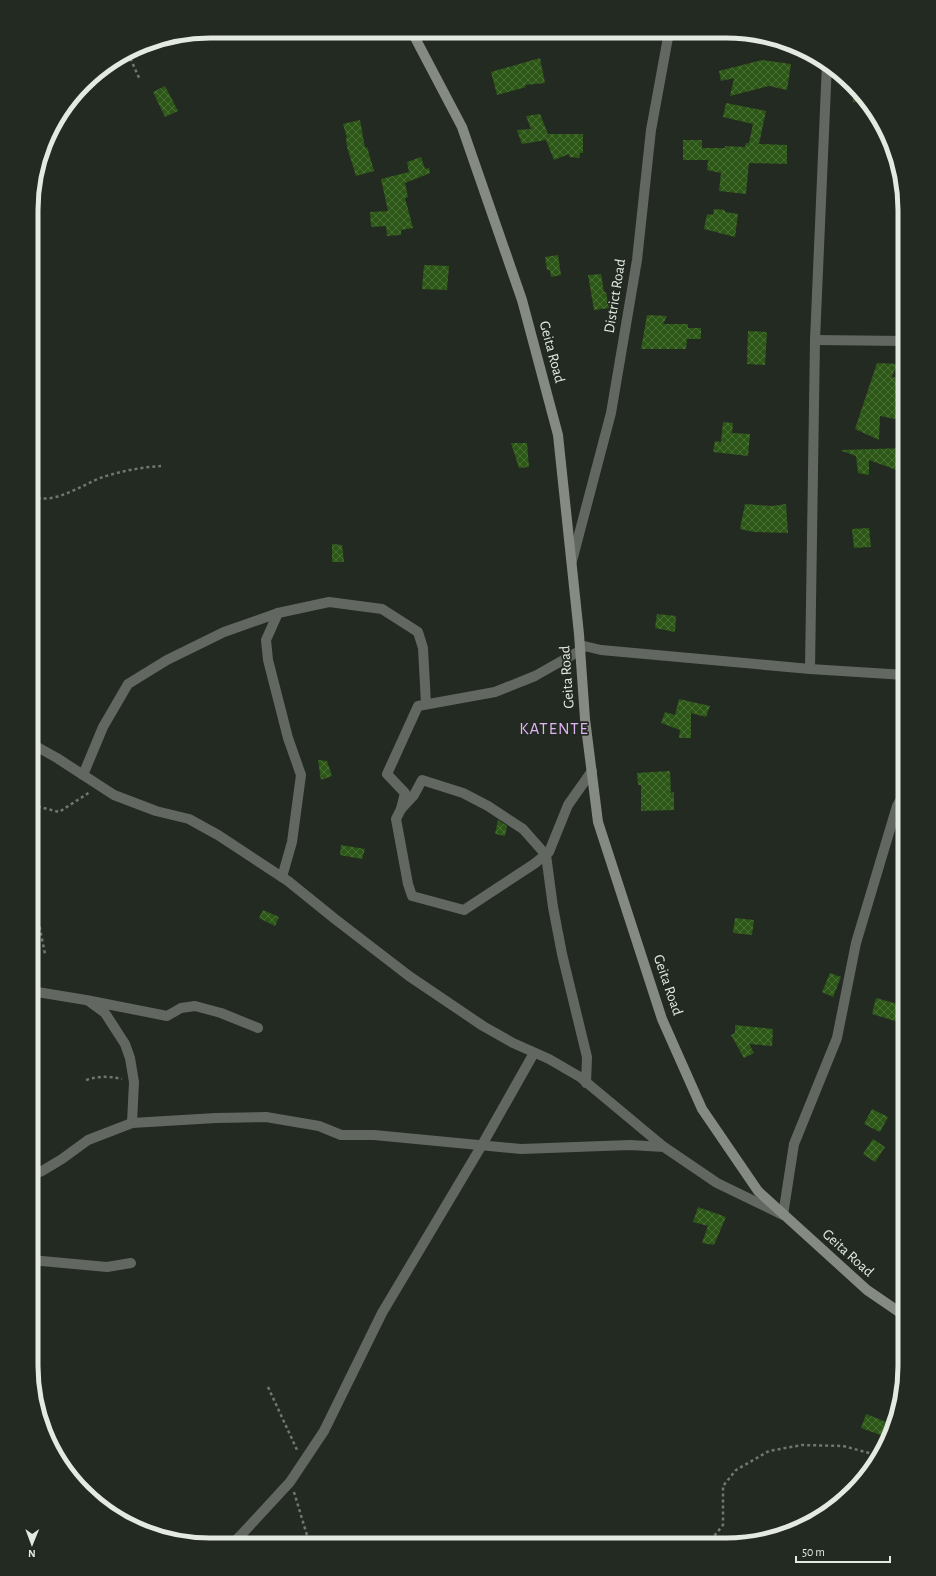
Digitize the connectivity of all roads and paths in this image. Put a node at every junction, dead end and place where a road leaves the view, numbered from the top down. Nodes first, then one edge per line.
1 (415, 38) edge
2 (668, 38) edge
3 (130, 58) edge
4 (827, 71) edge
5 (140, 80) dead end
6 (815, 340) junction
7 (898, 341) edge
8 (161, 466) dead end
9 (38, 497) edge
10 (572, 562) junction
11 (278, 613) junction
12 (580, 648) junction
13 (810, 669) junction
14 (898, 675) edge
15 (426, 704) junction
16 (38, 748) edge
17 (592, 772) junction
18 (83, 775) junction
19 (100, 786) junction
20 (898, 804) edge
21 (38, 806) edge
22 (401, 809) junction
23 (546, 855) junction
24 (282, 877) junction
25 (38, 921) edge
26 (45, 954) dead end
27 (38, 992) edge
28 (86, 1000) junction
29 (258, 1028) dead end
30 (534, 1053) junction
31 (86, 1080) dead end
32 (134, 1082) junction
33 (586, 1083) junction
34 (132, 1123) junction
35 (482, 1145) junction
36 (664, 1147) junction
37 (38, 1172) edge
38 (784, 1215) junction
39 (38, 1261) edge
40 (132, 1263) dead end
41 (898, 1311) edge
42 (268, 1386) dead end
43 (874, 1454) edge
44 (303, 1464) junction
45 (290, 1482) junction
46 (238, 1538) edge
47 (308, 1538) edge
48 (713, 1538) edge

1 - 10 main road, Geita Road
2 - 10 street, District Road
3 - 5 path
4 - 6 street
6 - 7 street
6 - 13 street
8 - 9 path
10 - 12 main road, Geita Road
11 - 15 street
11 - 18 street
11 - 24 street
12 - 13 street
12 - 15 street
12 - 17 main road, Geita Road
13 - 14 street
15 - 22 street
16 - 18 street
17 - 23 street
17 - 38 main road, Geita Road
18 - 19 street
19 - 21 path
19 - 24 street
20 - 38 street
22 - 23 street
22 - 23 street
23 - 33 street
24 - 30 street
25 - 26 path
27 - 28 street
28 - 29 street
28 - 32 street
30 - 33 street
30 - 35 street
31 - 32 path
32 - 34 street
33 - 36 street
34 - 35 street
34 - 37 street
35 - 36 street
35 - 44 street
36 - 38 street
38 - 41 main road, Geita Road
39 - 40 street
42 - 44 path
43 - 48 path
44 - 45 street
45 - 46 street
45 - 47 path

